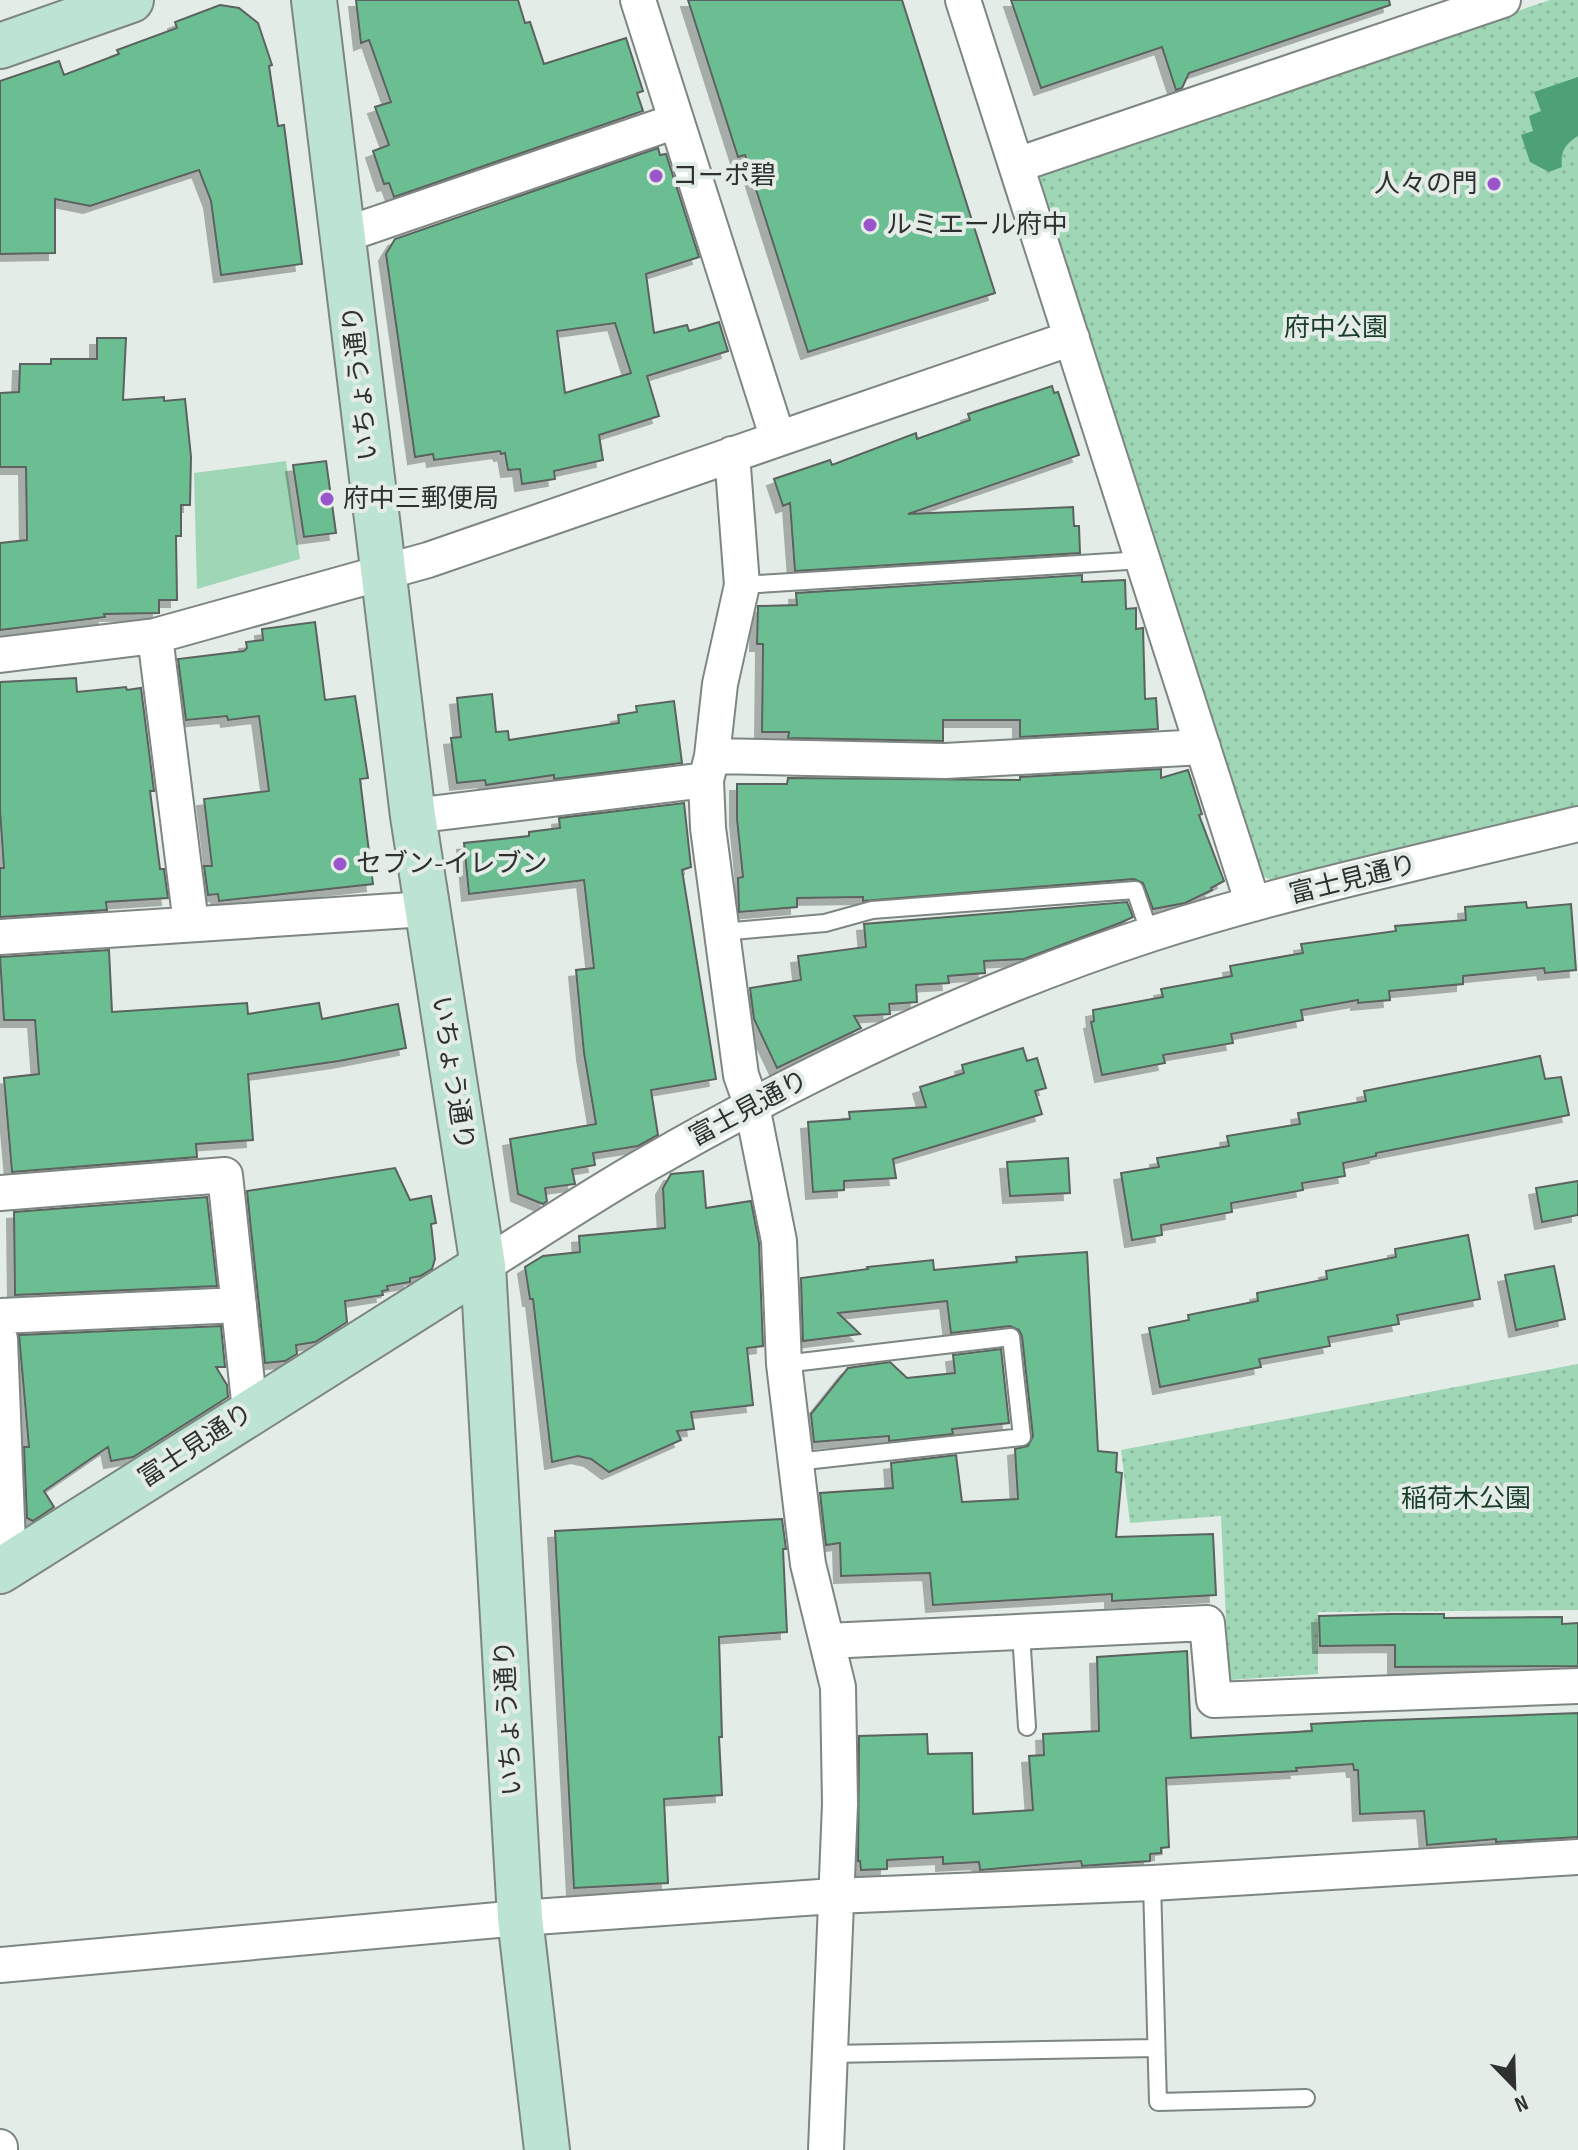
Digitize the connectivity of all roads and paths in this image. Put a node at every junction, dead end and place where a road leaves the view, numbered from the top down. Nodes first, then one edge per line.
1 (131, 0) edge
2 (314, 0) edge
3 (638, 0) edge
4 (963, 0) edge
5 (1503, 0) edge
6 (0, 46) edge
7 (676, 121) junction
8 (1017, 165) junction
9 (344, 235) junction
10 (1072, 338) junction
11 (778, 439) junction
12 (732, 454) junction
13 (1143, 560) junction
14 (382, 572) junction
15 (742, 585) junction
16 (155, 636) junction
17 (0, 655) edge
18 (1203, 747) junction
19 (709, 768) junction
20 (413, 816) junction
21 (1578, 824) edge
22 (1253, 904) junction
23 (426, 909) junction
24 (191, 924) junction
25 (722, 932) junction
26 (1150, 934) junction
27 (0, 937) edge
28 (752, 1106) junction
29 (0, 1193) edge
30 (483, 1266) junction
31 (239, 1305) junction
32 (0, 1316) edge
33 (0, 1339) edge
34 (784, 1364) junction
35 (250, 1411) junction
36 (796, 1462) junction
37 (2, 1477) edge
38 (0, 1572) edge
39 (1021, 1633) junction
40 (827, 1641) junction
41 (1578, 1686) edge
42 (1027, 1727) dead end
43 (1578, 1857) edge
44 (1152, 1883) junction
45 (834, 1896) junction
46 (520, 1918) junction
47 (0, 1965) edge
48 (1156, 2048) junction
49 (830, 2054) junction
50 (1306, 2098) dead end
51 (547, 2150) edge
52 (826, 2150) edge

1 - 6 street
2 - 9 street, いちょう通り
3 - 7 street
4 - 8 street
5 - 8 street
7 - 9 street
7 - 11 street
8 - 10 street
9 - 14 street, いちょう通り
10 - 11 street
10 - 13 street
11 - 12 street
12 - 14 street
12 - 15 street
13 - 15 lane
13 - 18 street
14 - 16 street
14 - 20 street, いちょう通り
15 - 19 street
16 - 17 street
16 - 24 street
18 - 19 street
18 - 22 street
19 - 20 street
19 - 25 street
20 - 23 street, いちょう通り
21 - 22 street, 富士見通り
22 - 26 street, 富士見通り
23 - 24 street
23 - 30 street, いちょう通り
24 - 27 street
25 - 26 lane
25 - 28 street
26 - 28 street, 富士見通り
28 - 30 street, 富士見通り
28 - 34 street
29 - 31 street
30 - 35 street, 富士見通り
30 - 46 street, いちょう通り
31 - 32 street
31 - 35 street
33 - 37 street
34 - 36 street
34 - 36 lane
35 - 38 street, 富士見通り
36 - 40 street
37 - 38 street
39 - 40 street
39 - 41 street
39 - 42 lane
40 - 45 street
43 - 44 street
44 - 45 street
44 - 48 lane
45 - 46 street
45 - 49 street
46 - 47 street
46 - 51 street, いちょう通り
48 - 49 lane
48 - 50 lane
49 - 52 street

